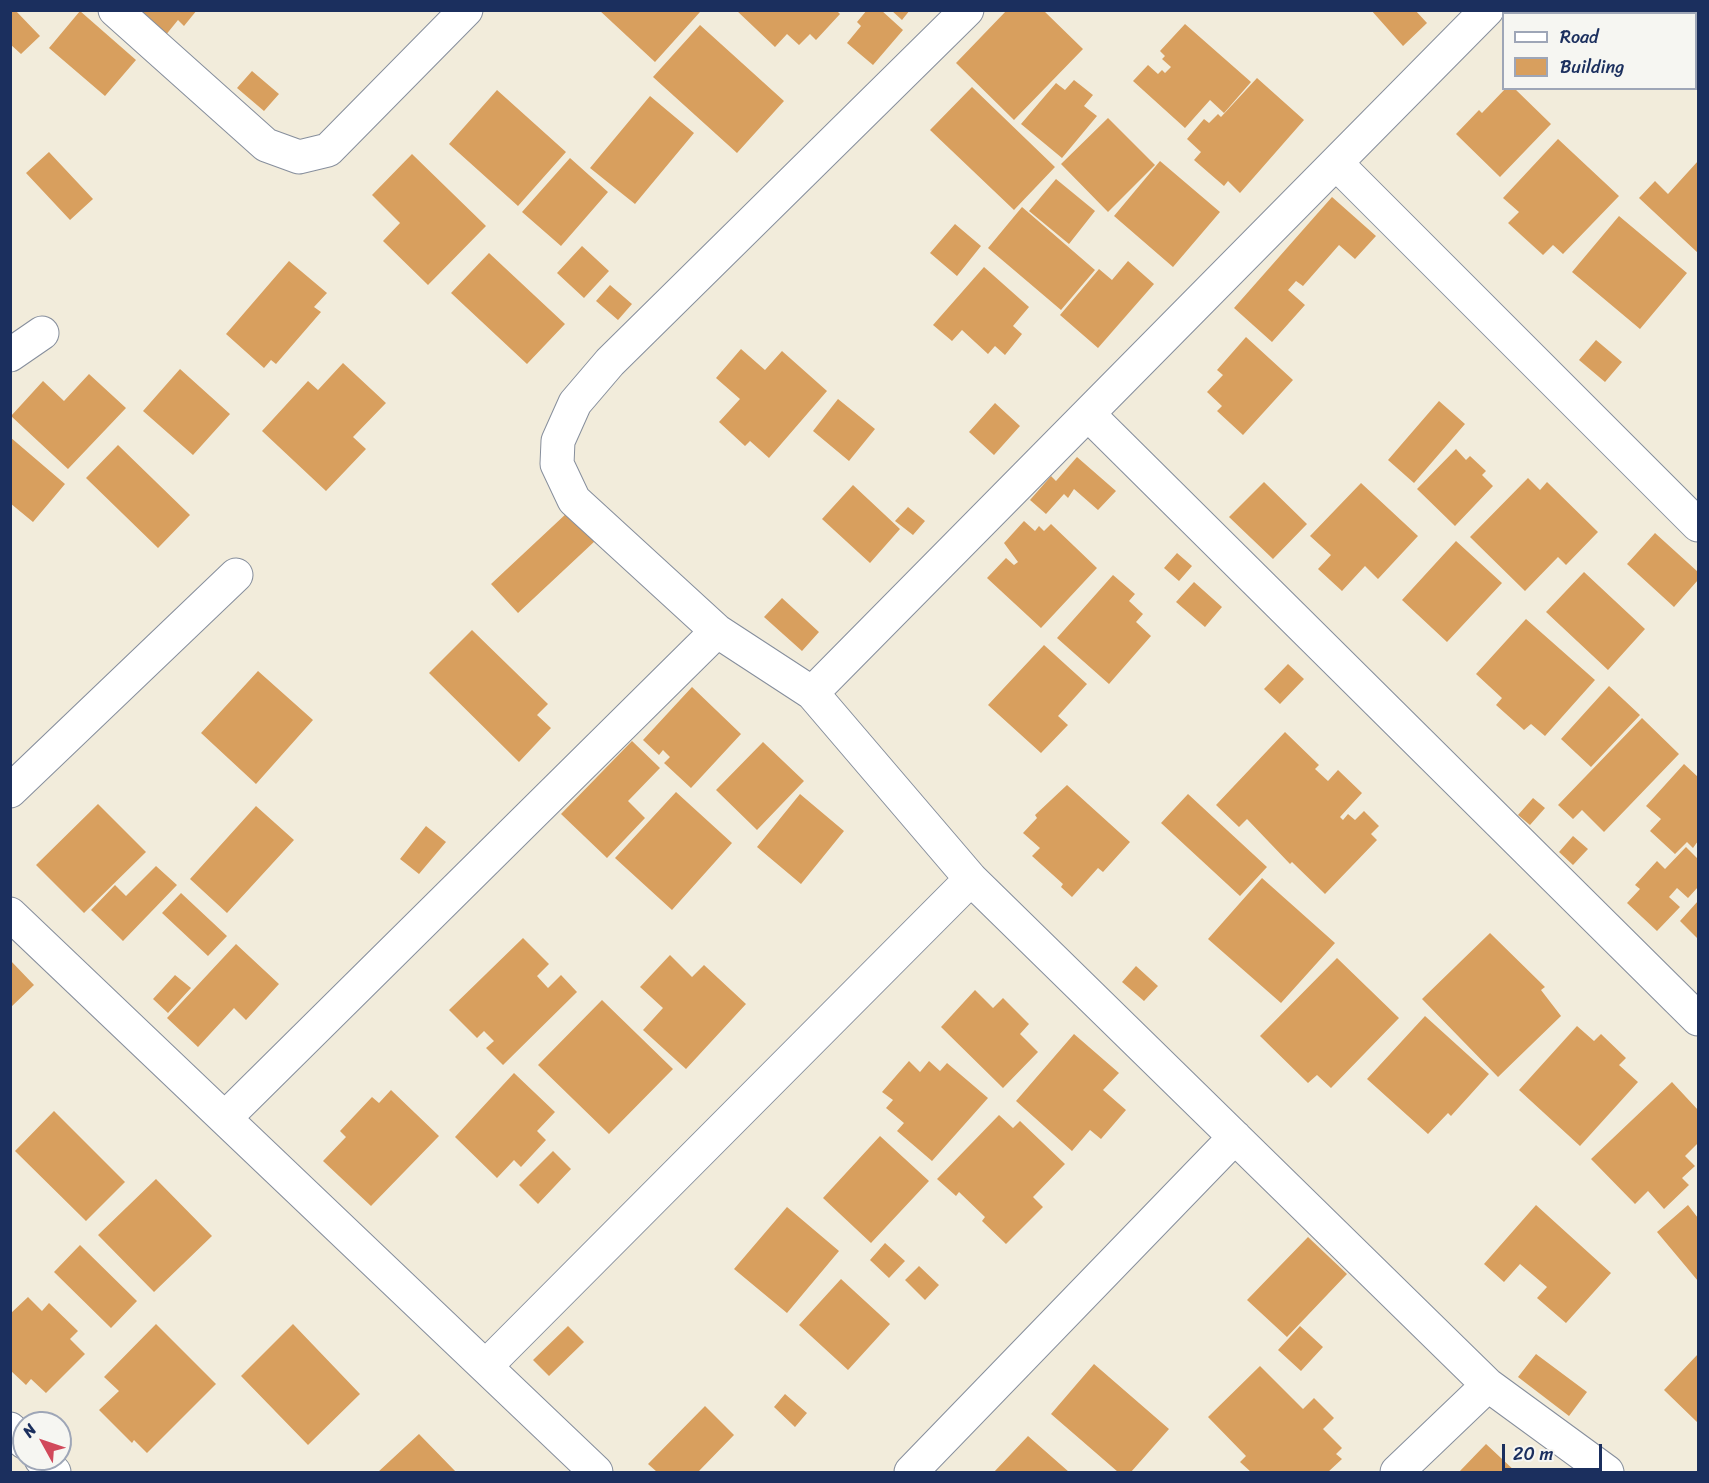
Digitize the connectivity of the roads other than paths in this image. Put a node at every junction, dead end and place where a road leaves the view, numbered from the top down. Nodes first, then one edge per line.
1 (115, 10) edge
2 (466, 10) edge
3 (967, 10) edge
4 (1487, 10) edge
5 (1337, 164) junction
6 (42, 333) dead end
7 (10, 355) edge
8 (1088, 414) junction
9 (1698, 525) edge
10 (236, 576) dead end
11 (717, 631) junction
12 (812, 693) junction
13 (10, 791) edge
14 (971, 879) junction
15 (10, 914) edge
16 (1698, 1019) edge
17 (225, 1118) junction
18 (1235, 1137) junction
19 (486, 1366) junction
20 (1488, 1386) junction
21 (596, 1473) edge
22 (911, 1473) edge
23 (1397, 1473) edge
24 (1607, 1473) edge

1 - 2 street
3 - 11 street
4 - 5 street
5 - 8 street
5 - 9 street
6 - 7 street
8 - 12 street
8 - 16 street
10 - 13 street
11 - 12 street
11 - 17 street
12 - 14 street
14 - 18 street
14 - 19 street
15 - 17 street
17 - 19 street
18 - 20 street
18 - 22 street
19 - 21 street
20 - 23 street
20 - 24 street

